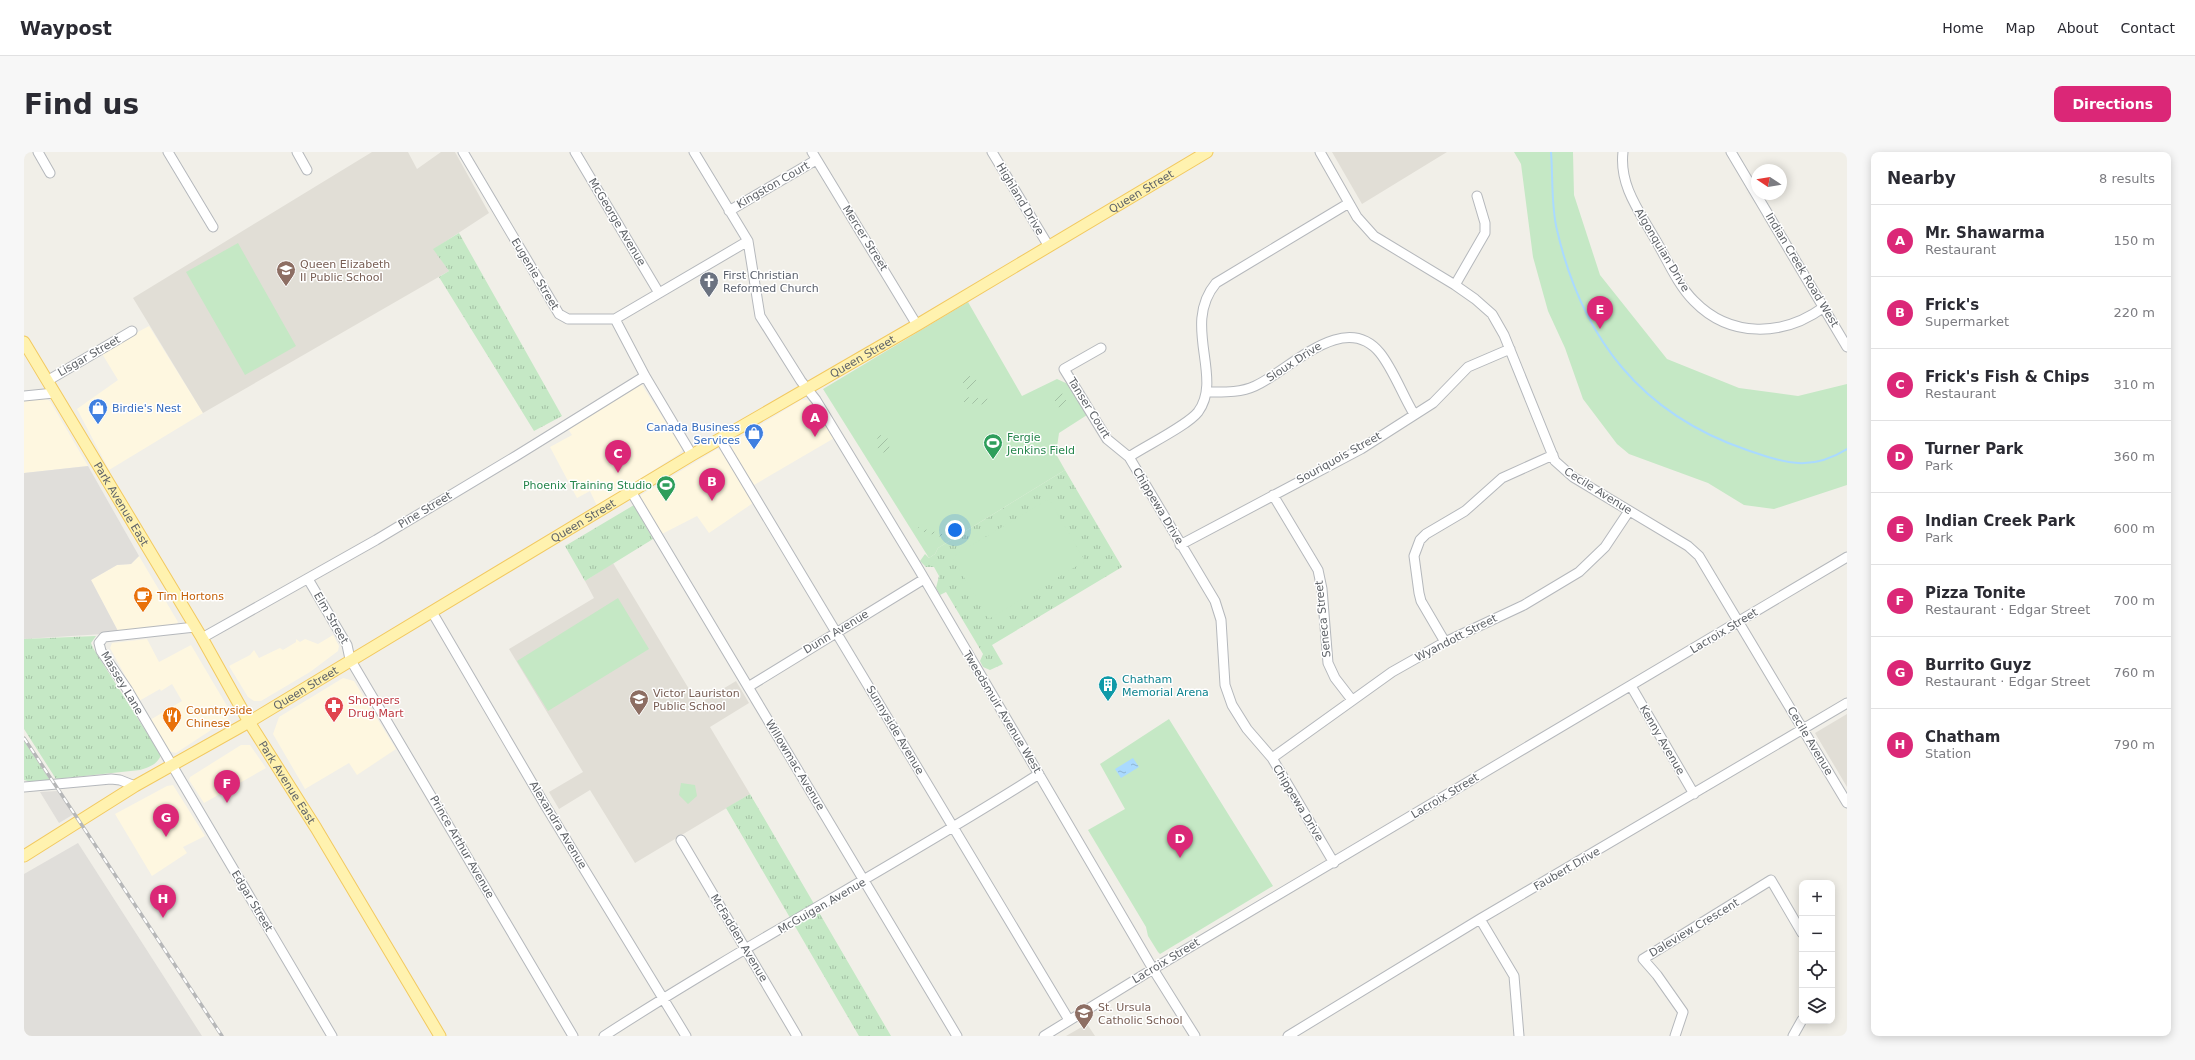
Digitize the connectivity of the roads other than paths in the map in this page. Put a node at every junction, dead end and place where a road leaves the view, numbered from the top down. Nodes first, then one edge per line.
1 (38, 152) edge
2 (168, 152) edge
3 (297, 152) edge
4 (463, 152) edge
5 (575, 152) edge
6 (694, 152) edge
7 (992, 152) edge
8 (1207, 152) edge
9 (1320, 152) edge
10 (1624, 152) edge
11 (1731, 152) edge
12 (814, 156) edge
13 (307, 170) dead end
14 (50, 173) dead end
15 (1477, 196) dead end
16 (1349, 203) junction
17 (729, 211) junction
18 (213, 227) dead end
19 (748, 241) junction
20 (1048, 245) junction
21 (1455, 285) junction
22 (659, 293) junction
23 (1824, 306) junction
24 (615, 319) junction
25 (917, 325) junction
26 (132, 331) dead end
27 (24, 342) edge
28 (1847, 346) edge
29 (1101, 348) dead end
30 (1510, 349) junction
31 (645, 376) junction
32 (47, 381) junction
33 (807, 389) junction
34 (1207, 392) junction
35 (54, 393) junction
36 (24, 396) edge
37 (1414, 414) junction
38 (720, 439) junction
39 (692, 455) junction
40 (1553, 455) junction
41 (1129, 457) junction
42 (632, 493) junction
43 (1273, 495) junction
44 (1629, 511) junction
45 (1180, 545) junction
46 (1847, 557) edge
47 (308, 579) junction
48 (924, 579) junction
49 (432, 612) junction
50 (1739, 622) junction
51 (195, 627) junction
52 (837, 631) junction
53 (202, 638) junction
54 (1445, 642) junction
55 (350, 659) junction
56 (1631, 686) junction
57 (748, 687) junction
58 (1352, 700) junction
59 (1847, 703) edge
60 (249, 722) junction
61 (1803, 729) junction
62 (1272, 758) junction
63 (172, 767) junction
64 (1040, 774) junction
65 (24, 786) edge
66 (135, 786) junction
67 (1694, 794) junction
68 (1847, 803) edge
69 (953, 828) junction
70 (681, 840) dead end
71 (25, 852) edge
72 (1334, 863) junction
73 (865, 881) junction
74 (1480, 919) junction
75 (1799, 927) edge
76 (747, 950) junction
77 (1153, 969) junction
78 (662, 998) junction
79 (1070, 1020) junction
80 (1800, 1024) edge
81 (332, 1036) edge
82 (440, 1036) edge
83 (573, 1036) edge
84 (604, 1036) edge
85 (686, 1036) edge
86 (797, 1036) edge
87 (957, 1036) edge
88 (1044, 1036) edge
89 (1195, 1036) edge
90 (1288, 1036) edge
91 (1519, 1036) edge
92 (1675, 1036) edge
93 (1793, 1036) edge

1 - 14 street
2 - 18 street
3 - 13 street
4 - 24 street, Eugenie Street
5 - 22 street, McGeorge Avenue
6 - 17 street
7 - 20 street, Highland Drive
8 - 20 main road, Queen Street
9 - 16 street, Cecile Avenue
10 - 23 street, Algonquian Drive
11 - 23 street, Indian Creek Road West
12 - 17 street, Kingston Court
12 - 25 street, Mercer Street
15 - 21 street
16 - 21 street, Cecile Avenue
16 - 34 street
17 - 19 street
19 - 22 street
19 - 33 street, Tweedsmuir Avenue West
20 - 25 main road, Queen Street
21 - 30 street, Cecile Avenue
22 - 24 street
23 - 28 street, Indian Creek Road West
24 - 31 street
25 - 33 main road, Queen Street
26 - 32 street, Lisgar Street
27 - 32 main road, Park Avenue East
29 - 41 street, Tanser Court
30 - 37 street, Souriquois Street
30 - 40 street, Cecile Avenue
31 - 39 street
31 - 47 street, Pine Street
32 - 35 main road, Park Avenue East
33 - 38 main road, Queen Street
33 - 48 street, Tweedsmuir Avenue West
34 - 37 street, Sioux Drive
34 - 41 street, Chippewa Drive
35 - 36 street
35 - 51 main road, Park Avenue East
37 - 43 street, Souriquois Street
38 - 39 main road, Queen Street
38 - 52 street, Sunnyside Avenue
39 - 42 main road, Queen Street
40 - 44 street, Cecile Avenue
40 - 54 street
41 - 45 street, Chippewa Drive
42 - 49 main road, Queen Street
42 - 57 street, Willowmac Avenue
43 - 45 street, Souriquois Street
43 - 58 street, Seneca Street
44 - 50 street, Cecile Avenue
44 - 54 street, Wyandott Street
45 - 62 street, Chippewa Drive
46 - 50 street, Lacroix Street
47 - 53 street, Pine Street
47 - 55 street, Elm Street
48 - 52 street, Dunn Avenue
48 - 64 street, Tweedsmuir Avenue West
49 - 55 main road, Queen Street
49 - 78 street, Alexandra Avenue
50 - 56 street, Lacroix Street
50 - 61 street, Cecile Avenue
51 - 53 main road, Park Avenue East
51 - 63 street, Massey Lane
52 - 57 street, Dunn Avenue
52 - 69 street, Sunnyside Avenue
53 - 60 main road, Park Avenue East
54 - 58 street, Wyandott Street
55 - 60 main road, Queen Street
55 - 83 street, Prince Arthur Avenue
56 - 67 street, Kenny Avenue
56 - 72 street, Lacroix Street
57 - 73 street, Willowmac Avenue
58 - 62 street, Wyandott Street
59 - 61 street, Faubert Drive
60 - 63 main road, Queen Street
60 - 82 main road, Park Avenue East
61 - 67 street, Faubert Drive
61 - 68 street, Cecile Avenue
62 - 72 street, Chippewa Drive
63 - 66 main road, Queen Street
63 - 81 street, Edgar Street
64 - 69 street, McGuigan Avenue
64 - 77 street, Tweedsmuir Avenue West
65 - 66 street
66 - 71 main road, Queen Street
67 - 74 street, Faubert Drive
69 - 73 street, McGuigan Avenue
69 - 79 street, Sunnyside Avenue
70 - 76 street, McFadden Avenue
72 - 77 street, Lacroix Street
73 - 76 street, McGuigan Avenue
73 - 87 street, Willowmac Avenue
74 - 90 street, Faubert Drive
74 - 91 street
75 - 92 street, Daleview Crescent
76 - 78 street, McGuigan Avenue
76 - 86 street, McFadden Avenue
77 - 79 street, Lacroix Street
77 - 89 street, Tweedsmuir Avenue West
78 - 84 street, McGuigan Avenue
78 - 85 street, Alexandra Avenue
79 - 88 street, Lacroix Street
80 - 93 street

